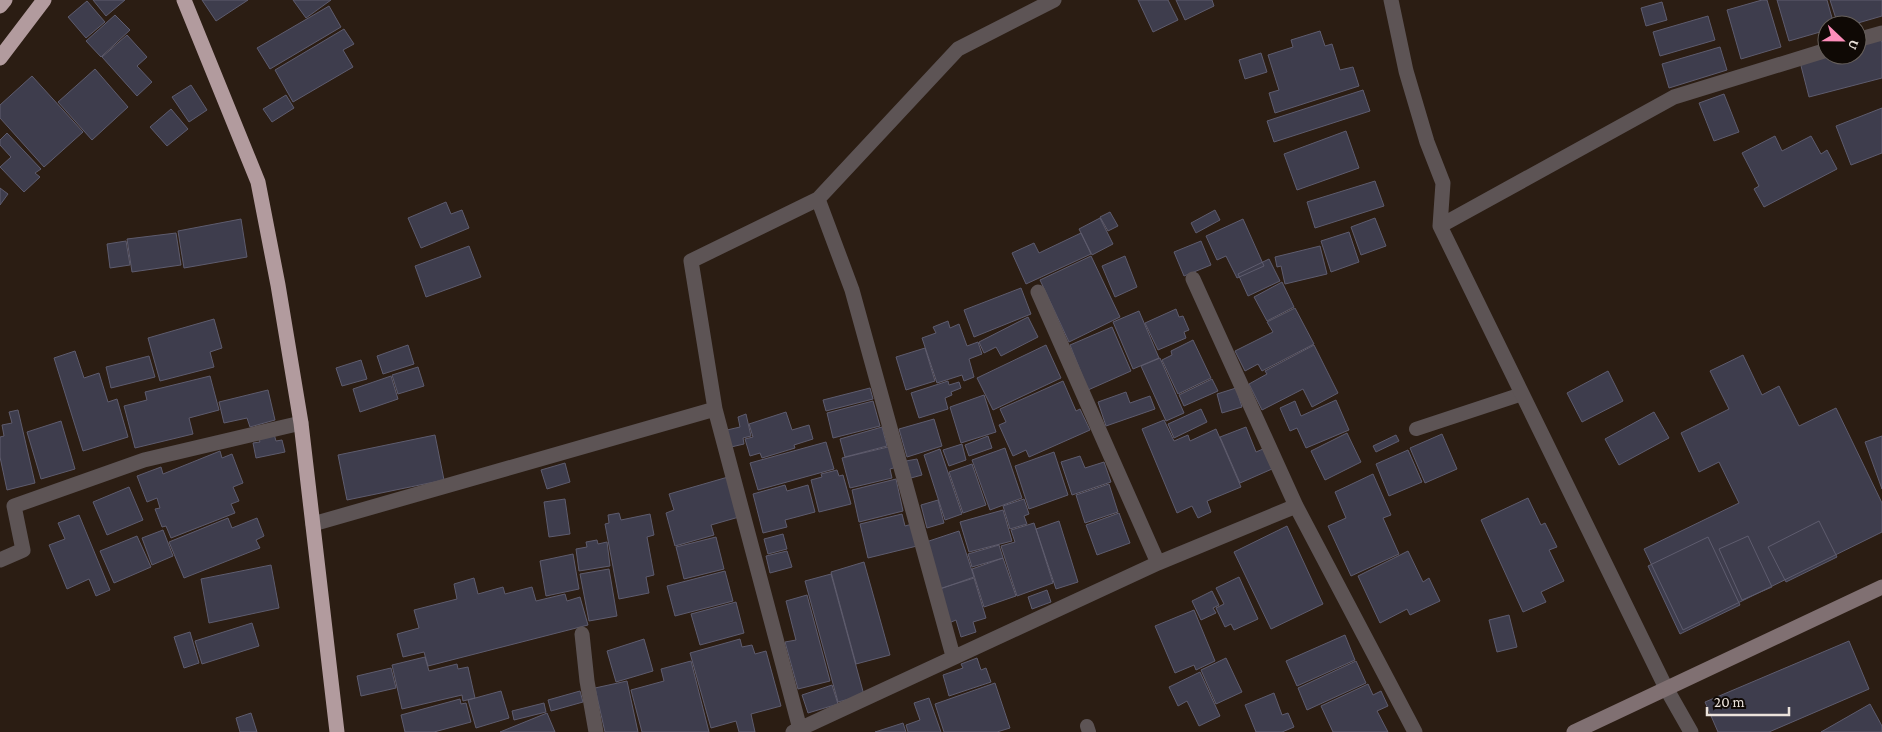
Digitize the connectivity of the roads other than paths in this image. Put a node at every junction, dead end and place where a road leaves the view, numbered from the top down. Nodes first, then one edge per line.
1 (5, 0) edge
2 (44, 0) edge
3 (184, 0) edge
4 (1054, 0) edge
5 (1391, 0) edge
6 (0, 6) edge
7 (1882, 33) edge
8 (1867, 37) edge
9 (1817, 53) edge
10 (0, 58) edge
11 (818, 199) junction
12 (1440, 226) junction
13 (1193, 279) dead end
14 (1038, 292) dead end
15 (1522, 394) junction
16 (716, 408) junction
17 (301, 423) junction
18 (1416, 429) dead end
19 (1296, 506) junction
20 (313, 524) junction
21 (0, 560) edge
22 (1158, 563) junction
23 (1882, 587) edge
24 (582, 634) dead end
25 (953, 656) junction
26 (1666, 688) junction
27 (796, 730) edge
28 (337, 732) edge
29 (596, 732) edge
30 (1415, 732) edge
31 (1574, 732) edge
32 (1690, 732) edge

1 - 6 highway
2 - 10 highway
3 - 17 highway
4 - 11 street
5 - 12 street
7 - 8 street
9 - 12 street
11 - 16 street
11 - 25 street
12 - 15 street
13 - 19 street
14 - 22 street
15 - 18 lane
15 - 26 street
16 - 20 street
16 - 27 street
17 - 20 highway
17 - 21 street
19 - 22 street
19 - 30 street
20 - 28 highway
22 - 25 street
23 - 26 street
24 - 29 street
25 - 27 street
26 - 31 street
26 - 32 street

